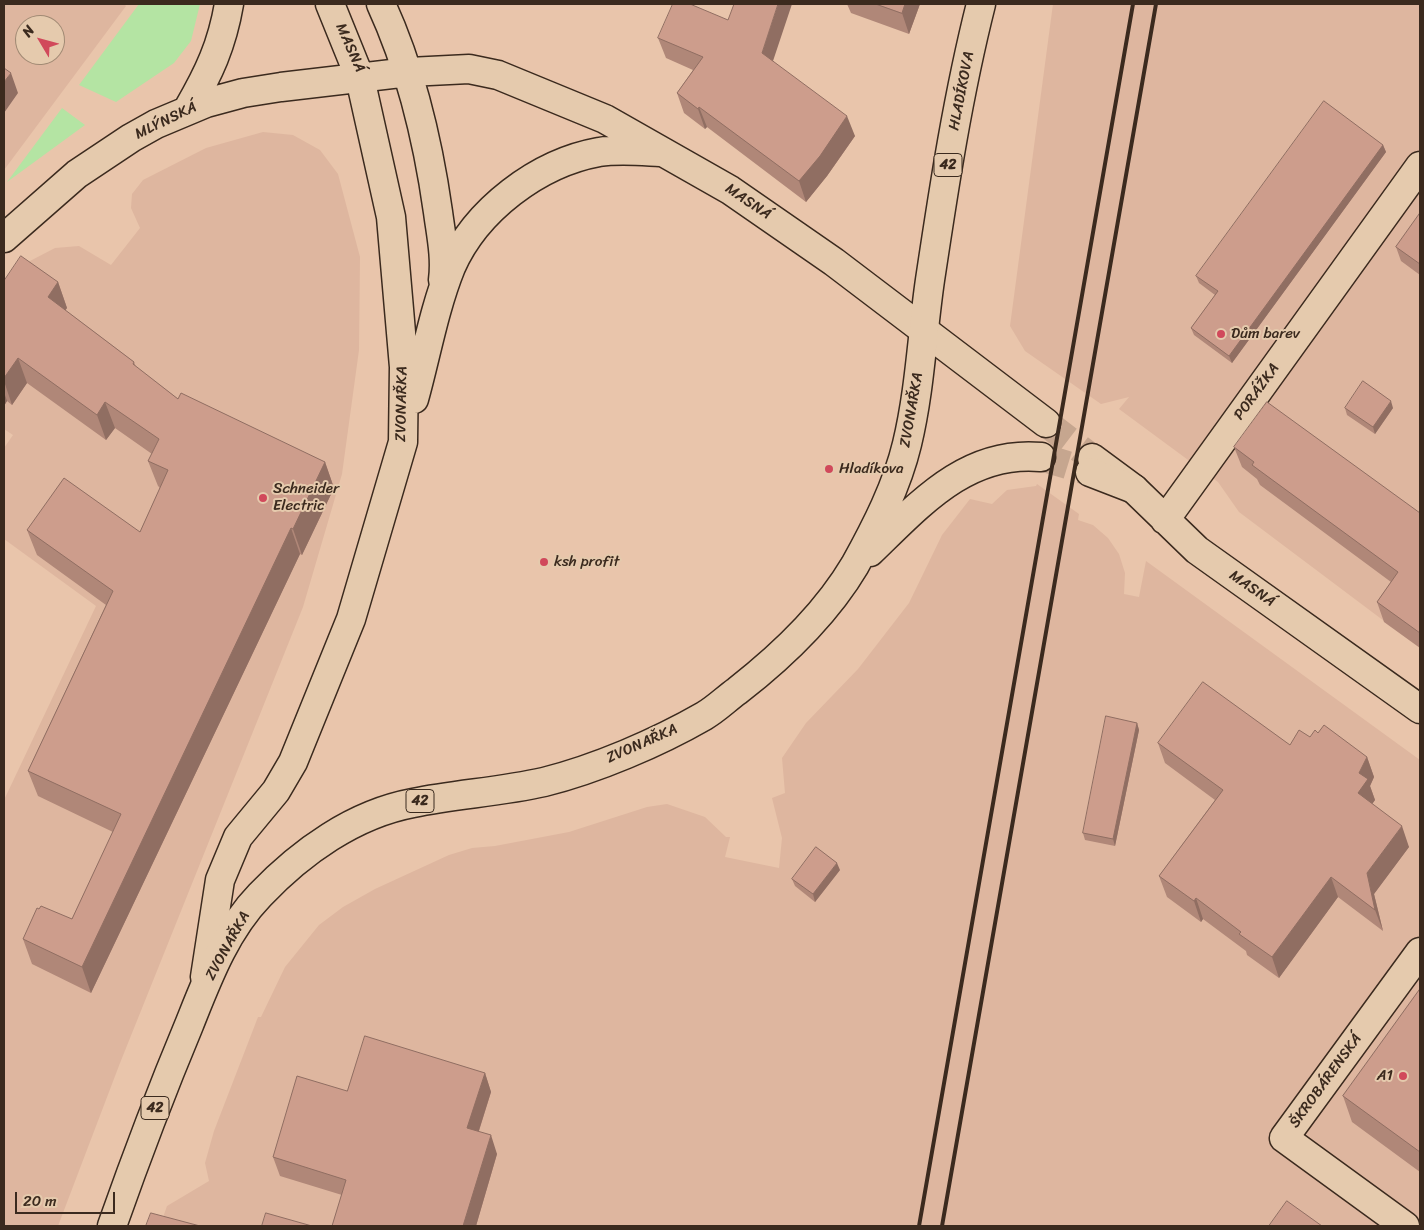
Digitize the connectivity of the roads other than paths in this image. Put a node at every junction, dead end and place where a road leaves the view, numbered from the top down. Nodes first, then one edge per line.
1 (229, 4) edge
2 (330, 4) edge
3 (381, 4) edge
4 (982, 4) edge
5 (409, 72) junction
6 (360, 78) junction
7 (188, 109) junction
8 (666, 152) junction
9 (1420, 166) edge
10 (4, 238) edge
11 (441, 297) junction
12 (923, 328) junction
13 (1046, 424) tunnel mouth
14 (403, 442) junction
15 (1041, 457) tunnel mouth
16 (1091, 465) tunnel mouth
17 (1165, 520) junction
18 (852, 568) junction
19 (1420, 710) edge
20 (1420, 952) edge
21 (203, 991) junction
22 (112, 1226) edge
23 (1405, 1226) edge

1 - 7 street
2 - 6 street, MASNÁ
3 - 5 street
4 - 12 street, HLADÍKOVA / 42
5 - 6 street, MASNÁ
5 - 8 street, MASNÁ
5 - 11 street
6 - 7 street, MLÝNSKÁ
6 - 14 street, ZVONAŘKA
7 - 10 street, MLÝNSKÁ
8 - 11 street
8 - 12 street, MASNÁ
9 - 17 street, PORÁŽKA
11 - 14 street
12 - 13 street, MASNÁ
12 - 18 street, ZVONAŘKA / 42
14 - 21 street, ZVONAŘKA
15 - 18 street
16 - 17 street, MASNÁ
17 - 19 street, MASNÁ
18 - 21 street, ZVONAŘKA / 42
20 - 23 street, ŠKROBÁRENSKÁ
21 - 22 street, ZVONAŘKA / 42

